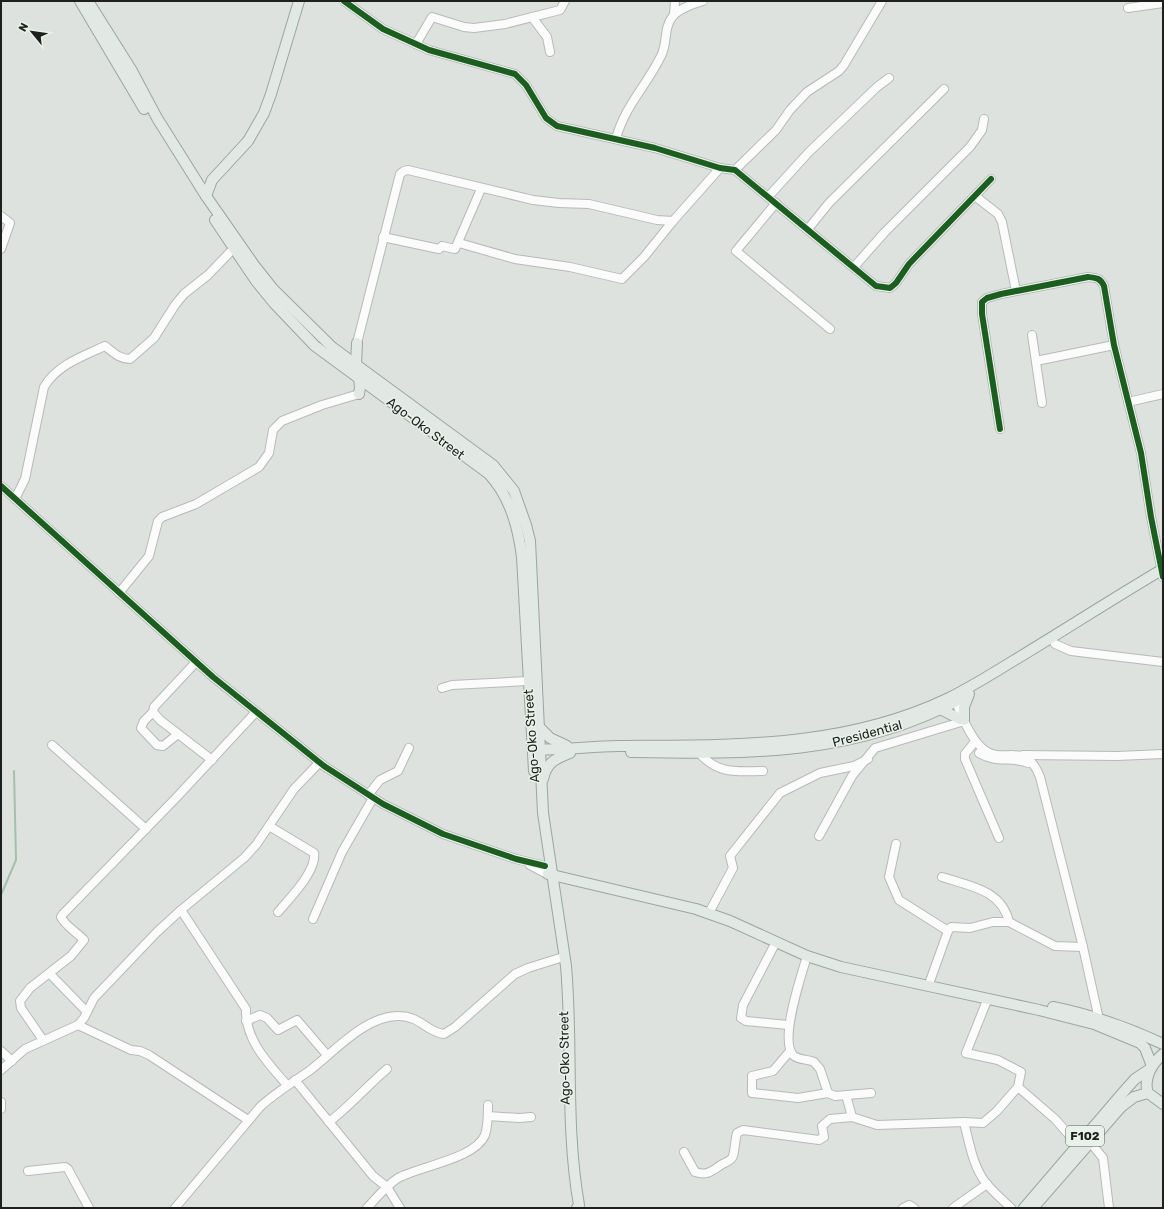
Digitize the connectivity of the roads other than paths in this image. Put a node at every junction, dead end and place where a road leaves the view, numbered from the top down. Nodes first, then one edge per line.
1 (80, 1) edge
2 (88, 1) edge
3 (294, 1) edge
4 (299, 1) edge
5 (344, 1) edge
6 (565, 1) edge
7 (675, 1) edge
8 (703, 1) edge
9 (882, 1) edge
10 (1163, 3) edge
11 (1128, 8) dead end
12 (674, 14) junction
13 (532, 17) junction
14 (416, 44) junction
15 (550, 52) dead end
16 (128, 73) junction
17 (889, 78) dead end
18 (944, 89) dead end
19 (984, 119) dead end
20 (163, 133) junction
21 (616, 139) junction
22 (720, 168) junction
23 (735, 170) junction
24 (192, 173) junction
25 (208, 176) junction
26 (991, 179) dead end
27 (200, 186) junction
28 (481, 189) junction
29 (206, 196) junction
30 (975, 196) junction
31 (768, 197) junction
32 (776, 203) junction
33 (1, 216) edge
34 (673, 221) junction
35 (808, 229) junction
36 (383, 237) junction
37 (458, 242) junction
38 (1, 249) edge
39 (234, 249) junction
40 (854, 267) junction
41 (1016, 291) junction
42 (830, 329) dead end
43 (1032, 335) dead end
44 (318, 342) junction
45 (357, 343) junction
46 (1114, 345) junction
47 (333, 352) junction
48 (1036, 361) junction
49 (356, 364) junction
50 (359, 378) junction
51 (373, 388) junction
52 (359, 394) junction
53 (1163, 394) edge
54 (1128, 402) junction
55 (1042, 403) dead end
56 (1000, 429) dead end
57 (3, 488) edge
58 (15, 498) junction
59 (1162, 572) edge
60 (119, 593) junction
61 (1055, 644) junction
62 (196, 662) junction
63 (1163, 662) edge
64 (528, 681) junction
65 (442, 688) dead end
66 (969, 694) junction
67 (953, 700) junction
68 (940, 710) junction
69 (153, 712) junction
70 (256, 712) junction
71 (962, 720) junction
72 (538, 726) junction
73 (178, 734) junction
74 (973, 744) junction
75 (52, 745) dead end
76 (409, 748) dead end
77 (570, 750) junction
78 (536, 752) junction
79 (699, 753) junction
80 (1163, 754) edge
81 (1018, 755) junction
82 (868, 759) junction
83 (212, 760) junction
84 (319, 762) junction
85 (763, 771) dead end
86 (542, 786) junction
87 (370, 796) junction
88 (269, 826) junction
89 (146, 830) junction
90 (819, 836) dead end
91 (999, 838) dead end
92 (896, 844) dead end
93 (549, 870) junction
94 (942, 878) dead end
95 (711, 909) junction
96 (181, 910) junction
97 (278, 912) dead end
98 (313, 919) dead end
99 (1009, 922) junction
100 (948, 931) junction
101 (776, 942) junction
102 (1081, 946) junction
103 (807, 956) junction
104 (560, 958) junction
105 (50, 974) junction
106 (930, 981) junction
107 (988, 998) junction
108 (87, 1012) junction
109 (246, 1021) junction
110 (1097, 1021) junction
111 (78, 1025) junction
112 (788, 1025) junction
113 (43, 1040) junction
114 (1163, 1044) edge
115 (1, 1051) edge
116 (790, 1051) junction
117 (1163, 1054) edge
118 (327, 1055) junction
119 (12, 1061) junction
120 (1151, 1067) junction
121 (387, 1069) dead end
122 (1, 1070) edge
123 (295, 1080) junction
124 (287, 1085) junction
125 (1018, 1087) junction
126 (828, 1093) junction
127 (871, 1093) dead end
128 (1148, 1093) junction
129 (846, 1095) junction
130 (1, 1102) edge
131 (1163, 1104) edge
132 (488, 1105) dead end
133 (1, 1109) edge
134 (488, 1116) junction
135 (531, 1117) dead end
136 (852, 1117) junction
137 (248, 1120) junction
138 (329, 1122) junction
139 (964, 1122) junction
140 (1090, 1142) junction
141 (1078, 1145) junction
142 (684, 1152) dead end
143 (28, 1171) dead end
144 (986, 1184) junction
145 (387, 1187) junction
146 (575, 1206) edge
147 (89, 1208) edge
148 (175, 1208) edge
149 (367, 1208) edge
150 (400, 1208) edge
151 (903, 1208) edge
152 (914, 1208) edge
153 (953, 1208) edge
154 (1011, 1208) edge
155 (1024, 1208) edge
156 (1033, 1208) edge
157 (1109, 1208) edge

1 - 16 main road
2 - 16 main road
3 - 25 main road
4 - 29 main road
5 - 14 street
6 - 13 street
7 - 12 street
8 - 12 street
9 - 23 street
10 - 11 street
12 - 21 street
13 - 14 street
13 - 15 street
14 - 21 street
16 - 20 main road
17 - 31 street
18 - 35 street
19 - 40 street
20 - 24 main road
20 - 39 main road
21 - 22 street
22 - 23 street
22 - 34 street
23 - 31 street
24 - 25 main road
24 - 27 main road
25 - 27 main road
26 - 30 street
27 - 29 main road
28 - 34 street
28 - 36 street
28 - 37 street
29 - 44 main road
30 - 40 street
30 - 41 street
31 - 32 street
32 - 35 street
32 - 42 street
33 - 38 street
34 - 37 street
35 - 40 street
36 - 37 street
36 - 45 street
39 - 44 main road
39 - 58 street
41 - 46 street
41 - 56 street
43 - 48 street
44 - 47 main road
45 - 47 main road
45 - 49 main road
46 - 48 street
46 - 54 street
47 - 49 main road
47 - 50 main road, Ago-Oko Street
48 - 55 street
49 - 72 main road
50 - 51 main road, Ago-Oko Street
50 - 52 main road
51 - 52 main road
51 - 64 main road, Ago-Oko Street
52 - 60 street
53 - 54 street
54 - 59 street
57 - 58 street
58 - 60 street
59 - 61 main road, Presidential
59 - 67 main road
60 - 62 street
61 - 63 street
61 - 66 main road, Presidential
62 - 69 street
62 - 70 street
64 - 65 street
64 - 78 main road, Ago-Oko Street
66 - 67 main road, Presidential
66 - 71 main road
67 - 68 main road, Presidential
67 - 71 street
67 - 77 main road
68 - 71 main road
68 - 79 main road, Presidential
69 - 73 street
69 - 73 street
70 - 83 street
70 - 84 street
71 - 74 street
71 - 81 street
71 - 82 street
72 - 77 main road
72 - 78 main road
73 - 83 street
74 - 91 street
74 - 102 street
75 - 89 street
76 - 87 street
77 - 78 main road, Presidential
77 - 79 main road, Presidential
77 - 86 main road
78 - 86 main road
78 - 93 main road, Ago-Oko Street
79 - 85 street
80 - 81 street
81 - 102 street
82 - 90 street
82 - 95 street
83 - 89 street
84 - 87 street
84 - 88 street
86 - 93 main road
87 - 93 street
87 - 98 street
88 - 96 street
88 - 97 street
89 - 105 street
92 - 100 street
93 - 95 main road
93 - 101 main road
93 - 104 main road, Ago-Oko Street
93 - 146 main road
94 - 99 street
95 - 106 main road
96 - 108 street
96 - 109 street
99 - 100 street
99 - 102 street
100 - 106 street
101 - 103 main road
101 - 112 street
102 - 110 street
103 - 107 main road
103 - 112 street
104 - 118 street
104 - 146 main road, Ago-Oko Street
105 - 108 street
105 - 113 street
106 - 110 main road
107 - 110 main road
107 - 125 street
108 - 111 street
109 - 118 street
109 - 124 street
110 - 114 main road
110 - 120 main road
111 - 113 street
111 - 137 street
112 - 116 street
113 - 119 street
115 - 119 street
116 - 126 street
116 - 126 street
117 - 120 main road, F102
118 - 123 street
119 - 122 street
120 - 128 main road
120 - 141 main road, F102
121 - 138 street
123 - 124 street
123 - 138 street
124 - 137 street
125 - 139 street
125 - 141 street
126 - 129 street
127 - 129 street
128 - 131 main road
128 - 140 main road, F102
129 - 136 street
130 - 133 street
132 - 134 street
134 - 135 street
134 - 145 street
136 - 139 street
136 - 142 street
137 - 148 street
138 - 145 street
139 - 144 street
140 - 156 main road, F102
140 - 157 street
141 - 155 main road, F102
143 - 147 street
144 - 153 street
144 - 154 street
145 - 149 street
145 - 150 street
151 - 152 street

